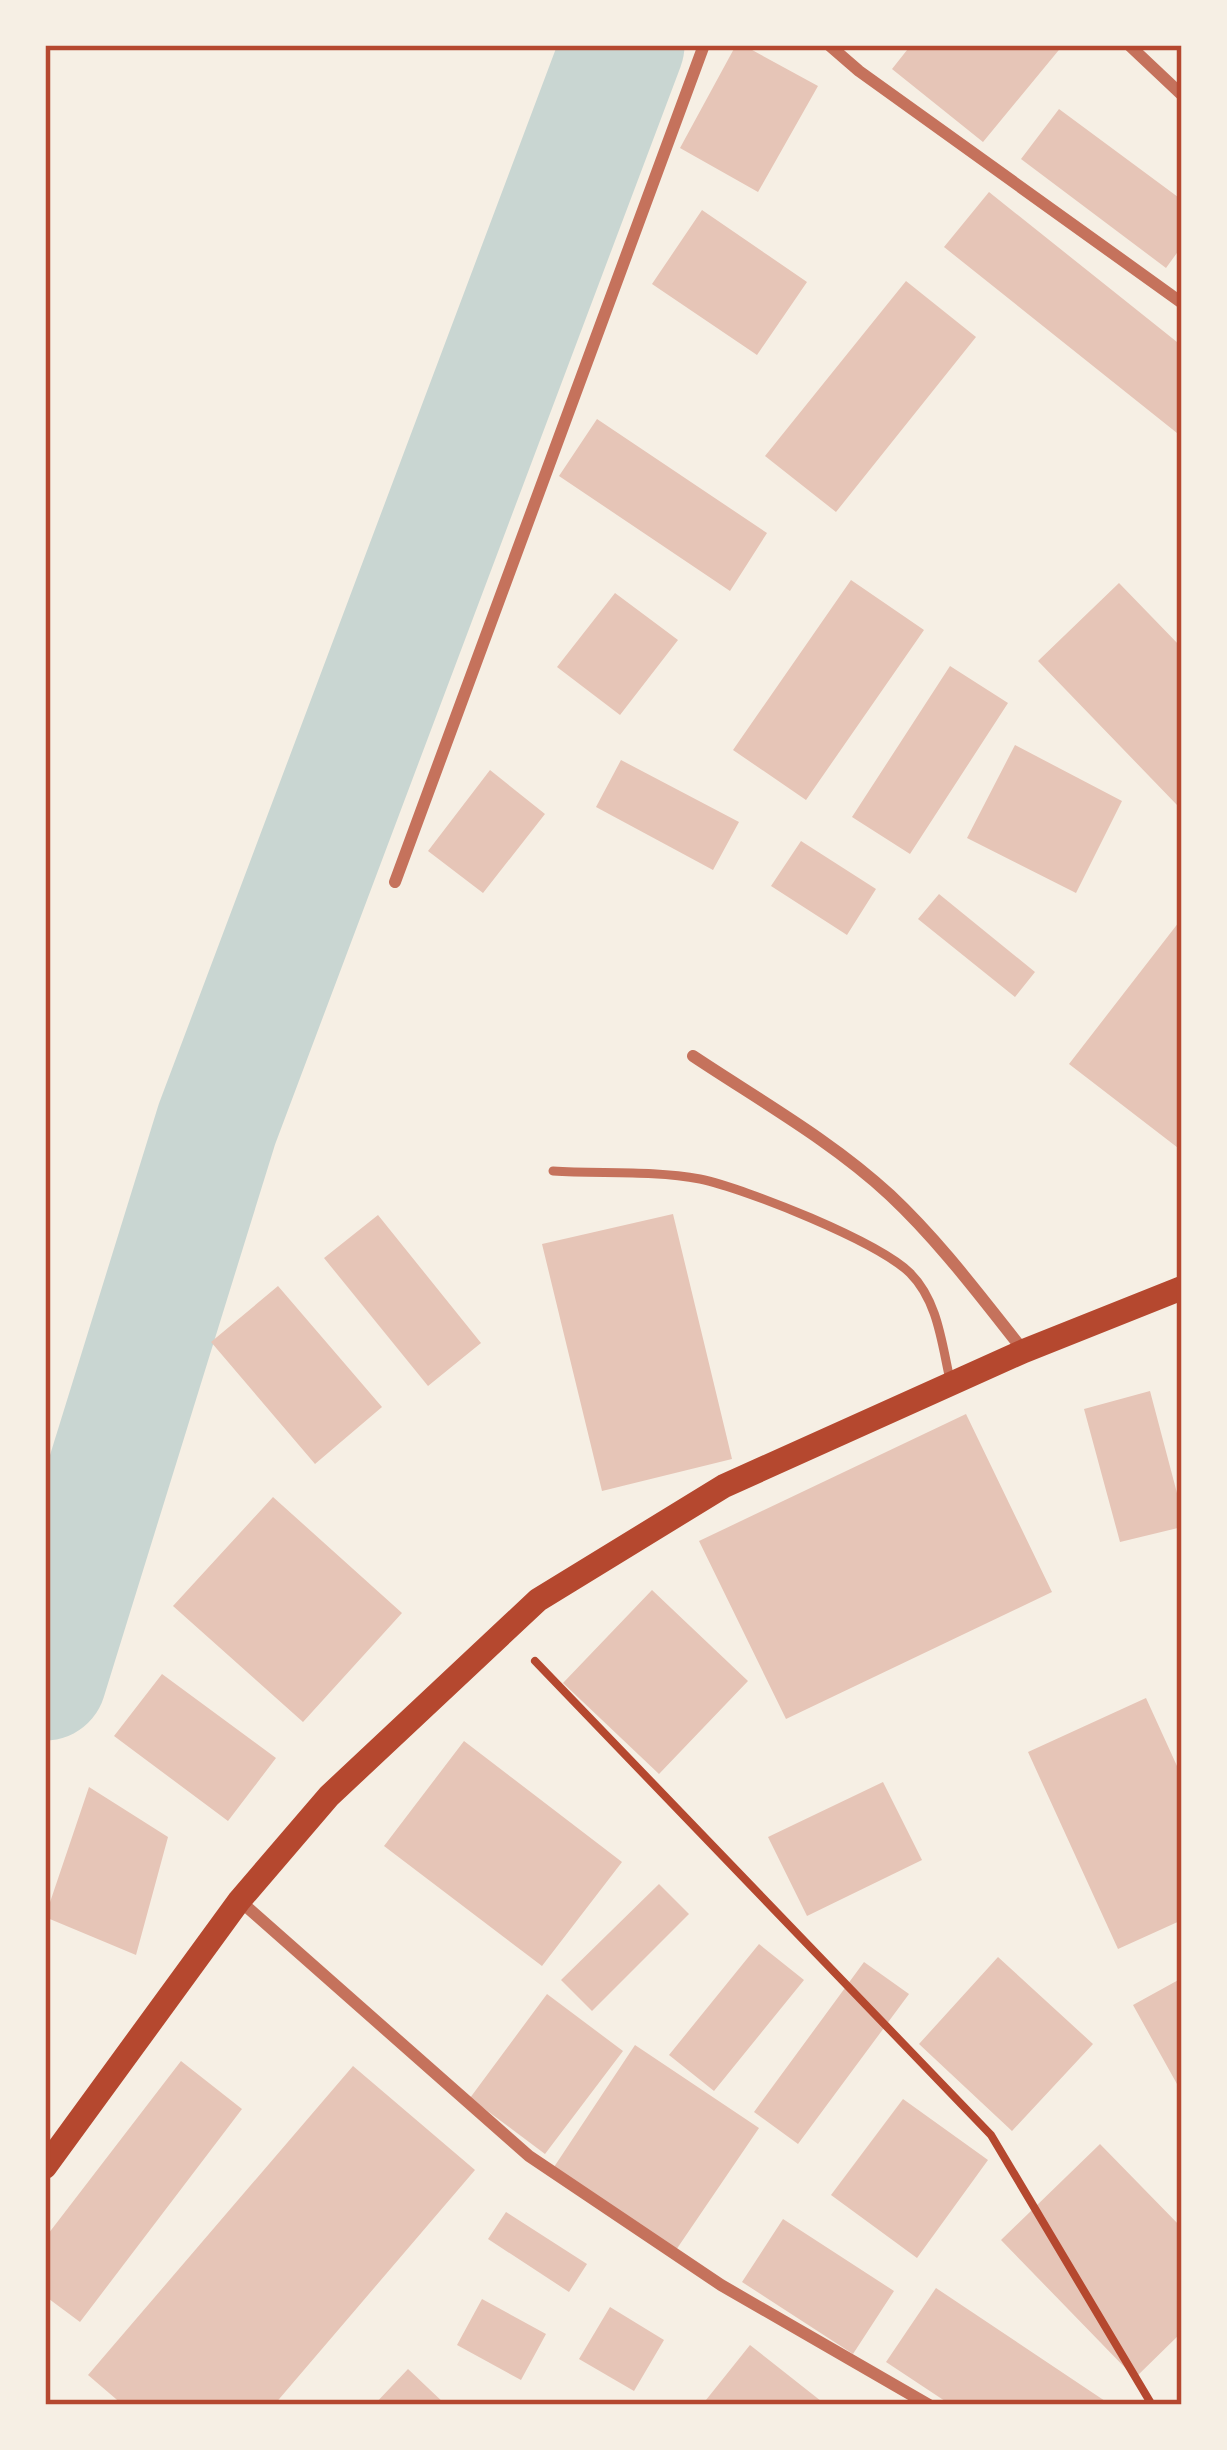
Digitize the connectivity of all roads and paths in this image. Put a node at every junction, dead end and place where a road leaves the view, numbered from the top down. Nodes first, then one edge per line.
1 (704, 45) edge
2 (829, 45) edge
3 (1129, 45) edge
4 (1182, 95) edge
5 (1182, 303) edge
6 (394, 882) dead end
7 (693, 1056) dead end
8 (553, 1171) dead end
9 (1182, 1288) edge
10 (1024, 1351) junction
11 (951, 1384) junction
12 (505, 1630) junction
13 (239, 1900) junction
14 (45, 2167) edge
15 (929, 2405) edge
16 (1151, 2405) edge

1 - 6 street
2 - 5 street
3 - 4 street
7 - 10 street
8 - 11 lane
9 - 10 main road
10 - 11 main road
11 - 12 main road
12 - 13 main road
12 - 16 path
13 - 14 main road
13 - 15 street

